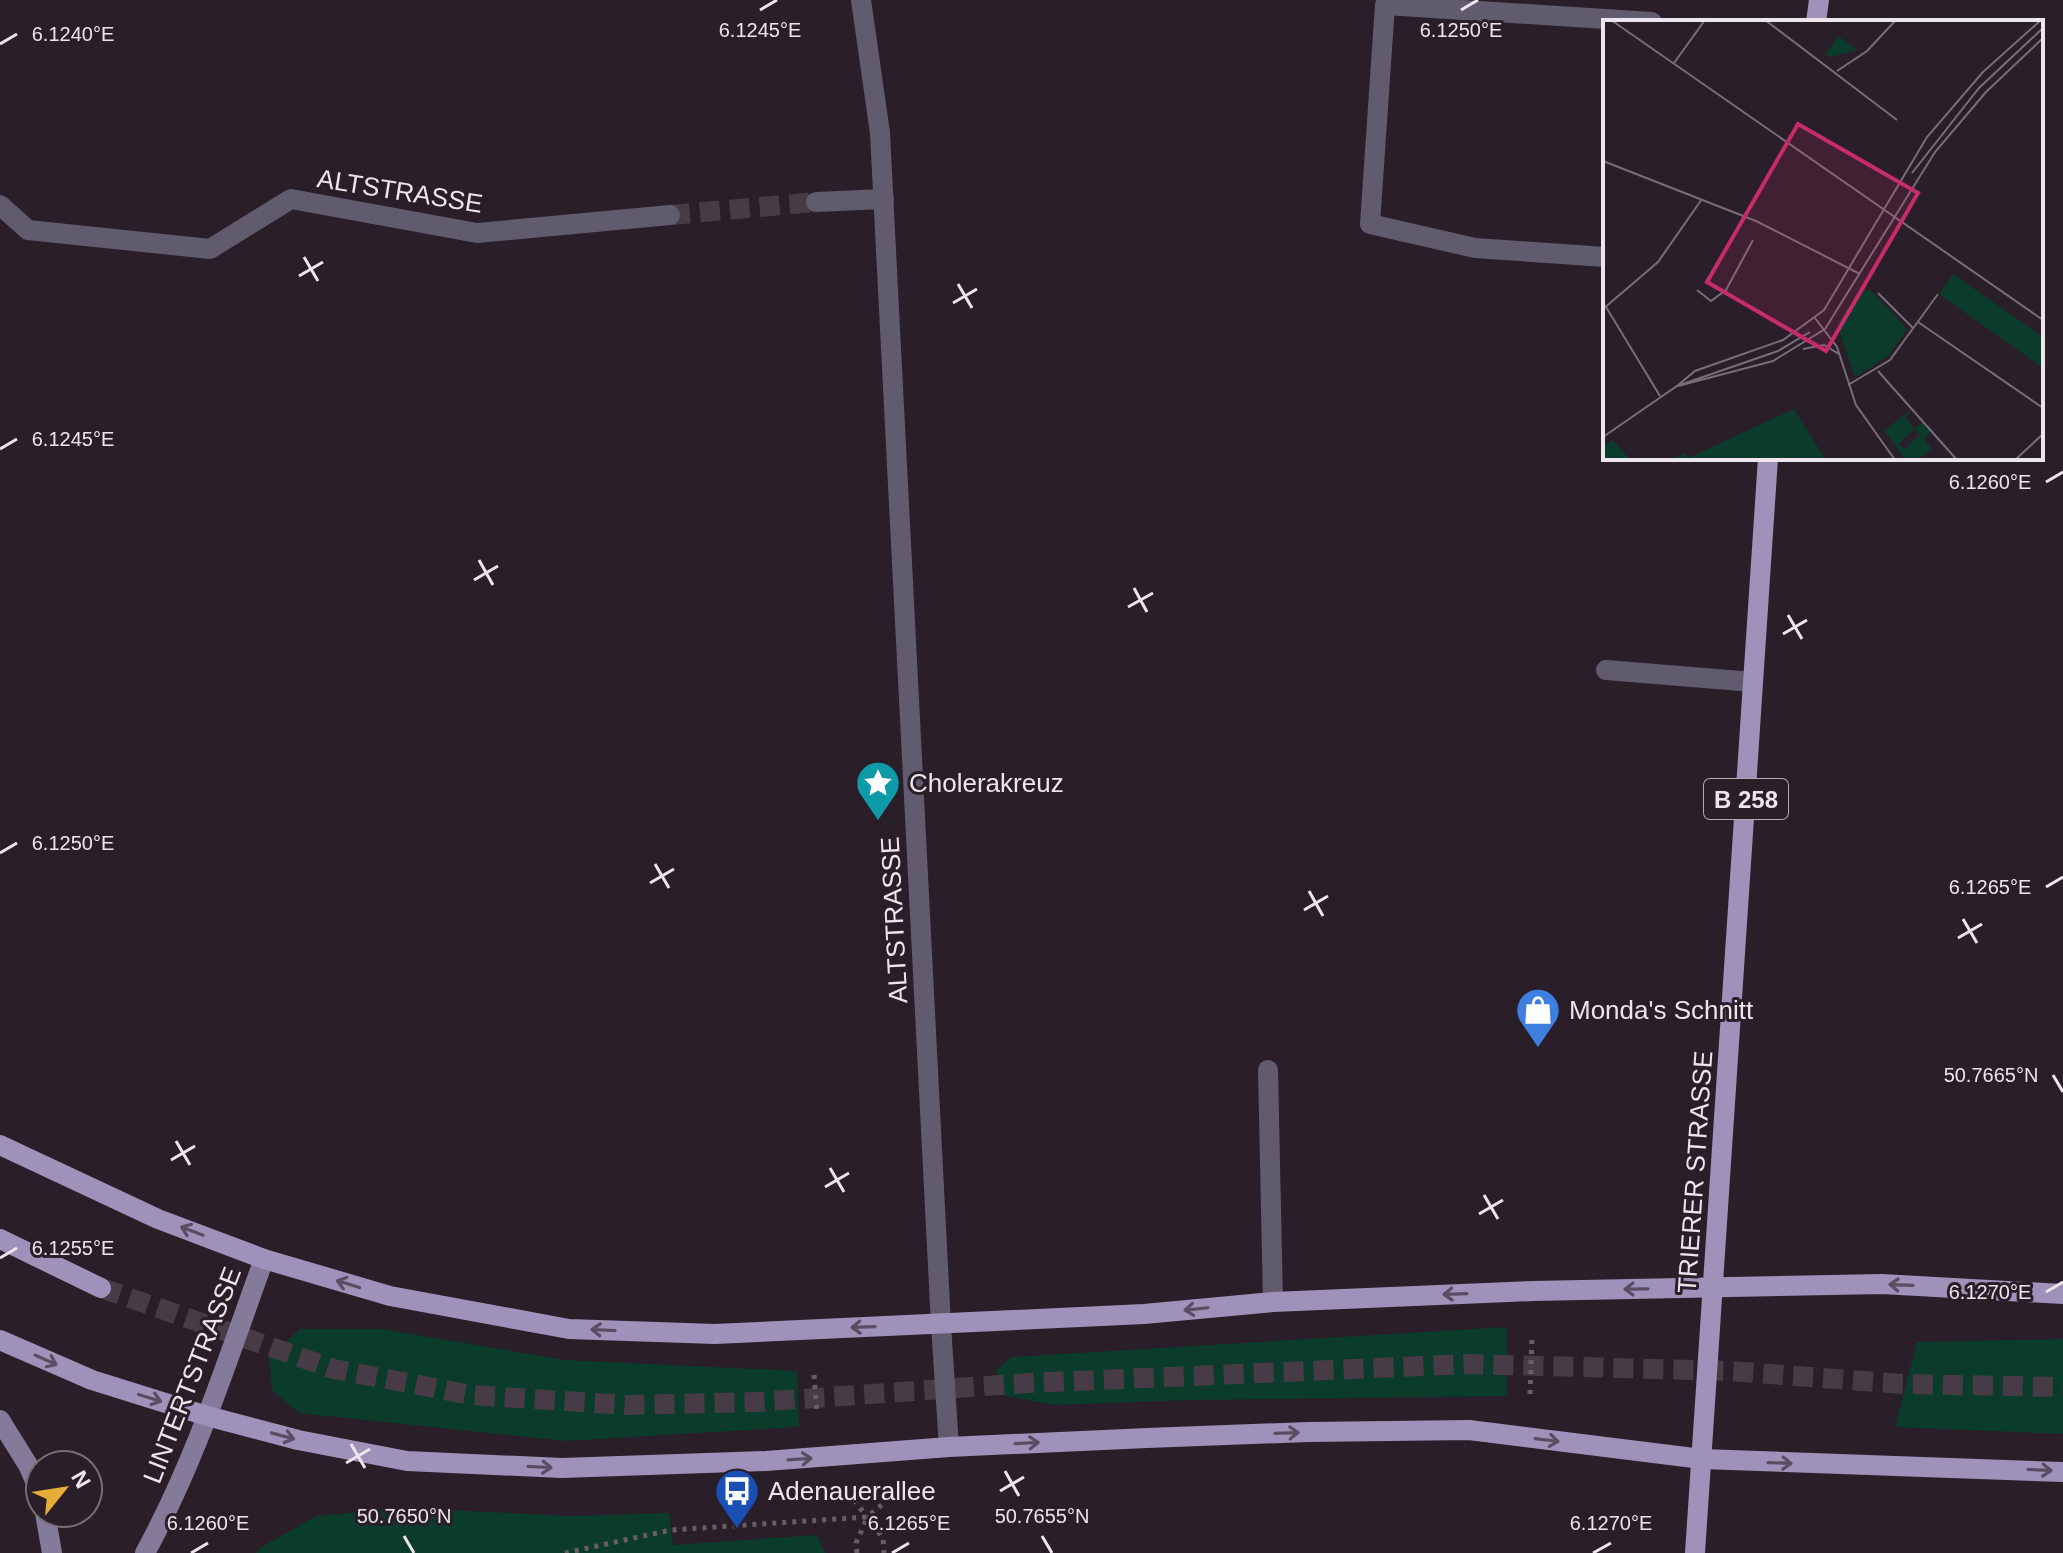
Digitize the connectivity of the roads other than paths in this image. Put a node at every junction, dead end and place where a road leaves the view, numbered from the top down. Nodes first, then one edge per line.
1 (861, 0) edge
2 (1819, 0) edge
3 (1621, 20) edge
4 (1816, 20) edge
5 (884, 199) junction
6 (816, 202) tunnel mouth
7 (0, 205) edge
8 (670, 215) tunnel mouth
9 (1603, 257) edge
10 (1768, 460) edge
11 (1606, 670) dead end
12 (1753, 682) junction
13 (1268, 1070) dead end
14 (0, 1145) edge
15 (0, 1239) edge
16 (264, 1259) junction
17 (1714, 1287) junction
18 (101, 1288) tunnel mouth
19 (2063, 1294) edge
20 (1273, 1302) junction
21 (941, 1325) junction
22 (0, 1340) edge
23 (207, 1416) junction
24 (0, 1420) edge
25 (949, 1447) junction
26 (24, 1459) edge
27 (1702, 1459) junction
28 (2063, 1472) edge
29 (48, 1529) edge
30 (52, 1553) edge
31 (145, 1553) edge
32 (1695, 1553) edge

1 - 5 street, ALTSTRASSE
2 - 4 main road
3 - 9 street
5 - 6 street
5 - 21 street, ALTSTRASSE
7 - 8 street, ALTSTRASSE
10 - 12 main road, TRIERER STRASSE / B 258
11 - 12 street
12 - 17 main road, TRIERER STRASSE / B 258
13 - 20 street
16 -> 14 main road
15 - 18 main road
21 -> 16 main road
16 - 23 main road, LINTERTSTRASSE
19 -> 17 main road
17 -> 20 main road
17 - 27 main road, TRIERER STRASSE / B 258
20 -> 21 main road
21 - 25 street, ALTSTRASSE
22 -> 23 main road
23 -> 25 main road
23 - 31 main road, LINTERTSTRASSE
24 - 26 main road
25 -> 27 main road
27 -> 28 main road
27 - 32 main road, TRIERER STRASSE / B 258
29 - 30 main road

